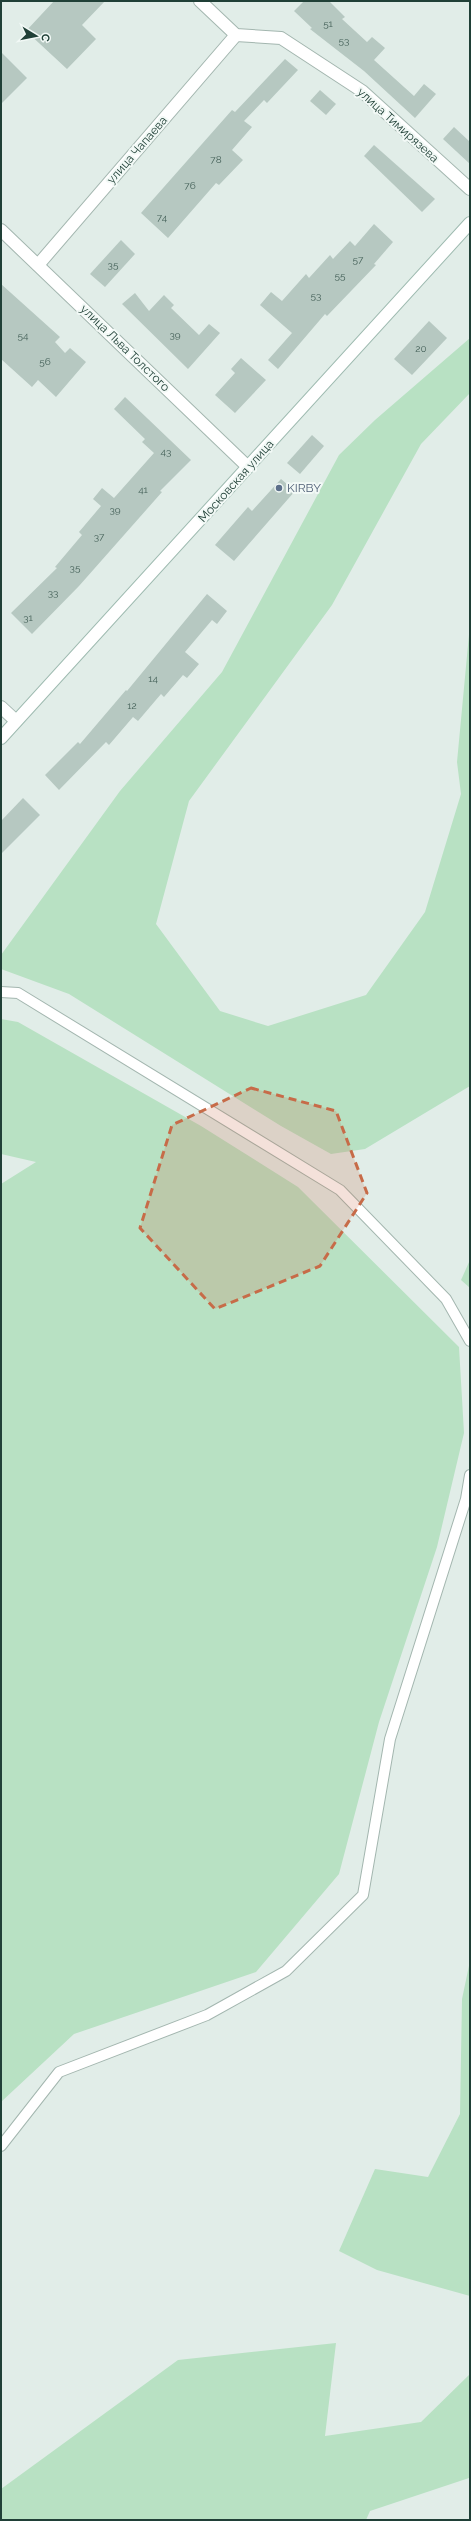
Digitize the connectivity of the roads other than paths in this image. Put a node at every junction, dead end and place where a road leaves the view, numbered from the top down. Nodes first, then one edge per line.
1 (200, 1) edge
2 (236, 35) junction
3 (470, 189) edge
4 (470, 223) edge
5 (1, 230) edge
6 (38, 265) junction
7 (248, 467) junction
8 (1, 707) edge
9 (16, 722) junction
10 (1, 738) edge
11 (1, 992) edge
12 (470, 1341) edge
13 (470, 1475) edge
14 (1, 2146) edge

1 - 2 street
2 - 3 street, улица Тимирязева
2 - 6 street, улица Чапаева
4 - 7 street, Московская улица
5 - 6 street, улица Льва Толстого
6 - 7 street, улица Льва Толстого
7 - 9 street, Московская улица
8 - 9 street
9 - 10 street, Московская улица
11 - 12 lane
13 - 14 lane

